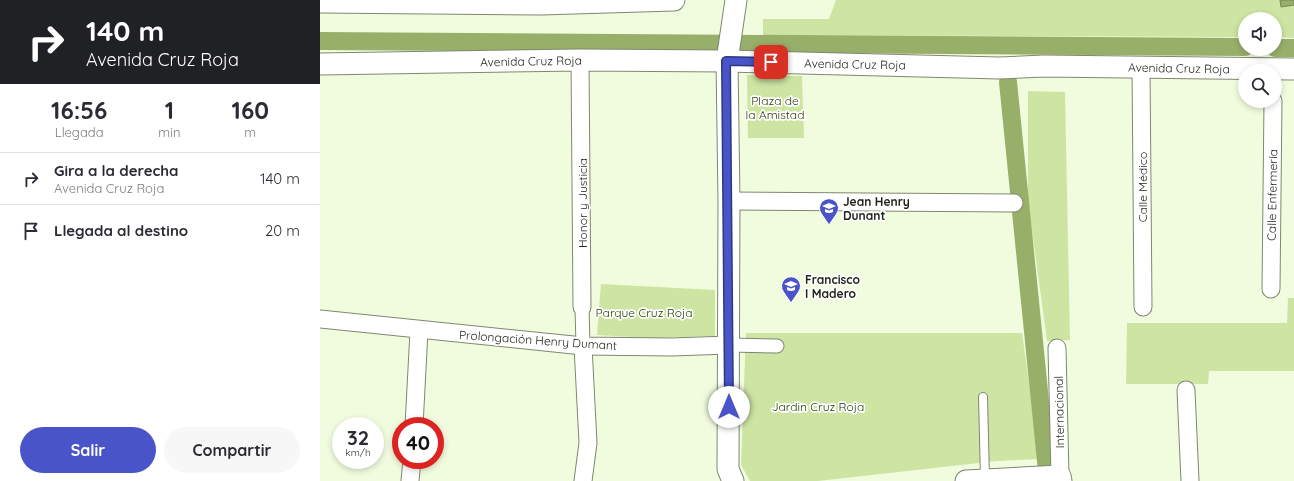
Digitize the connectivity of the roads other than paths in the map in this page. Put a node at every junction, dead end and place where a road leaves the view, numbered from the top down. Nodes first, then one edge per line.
1 (674, 0) edge
2 (320, 2) edge
3 (734, 8) edge
4 (727, 54) junction
5 (580, 60) junction
6 (320, 64) edge
7 (1141, 67) junction
8 (1238, 69) edge
9 (1273, 108) edge
10 (729, 200) junction
11 (1014, 203) dead end
12 (1271, 288) dead end
13 (1143, 306) dead end
14 (582, 307) joint
15 (320, 320) edge
16 (419, 330) junction
17 (729, 345) junction
18 (583, 346) junction
19 (777, 346) dead end
20 (1057, 348) dead end
21 (1186, 390) dead end
22 (983, 398) dead end
23 (414, 417) edge
24 (411, 469) edge
25 (1047, 478) edge
26 (975, 480) edge
27 (410, 481) edge
28 (583, 481) edge
29 (733, 481) edge
30 (1190, 481) edge

1 - 2 street
3 - 4 street
4 - 5 street, Avenida Cruz Roja
4 - 7 street, Avenida Cruz Roja
4 - 10 street
5 - 6 street, Avenida Cruz Roja
5 - 14 street, Honor y Justicia
7 - 8 street, Avenida Cruz Roja
7 - 13 street, Calle Médico
9 - 12 street, Calle Enfermería
10 - 11 street
10 - 17 street
14 - 18 street, Honor y Justicia
15 - 16 street, Prolongación Henry Dumant
16 - 18 street, Prolongación Henry Dumant
16 - 23 street
17 - 18 street, Prolongación Henry Dumant
17 - 19 street
17 - 29 street
18 - 28 street
20 - 25 street, Internacional
21 - 30 street
22 - 26 lane
24 - 27 street
25 - 26 street

